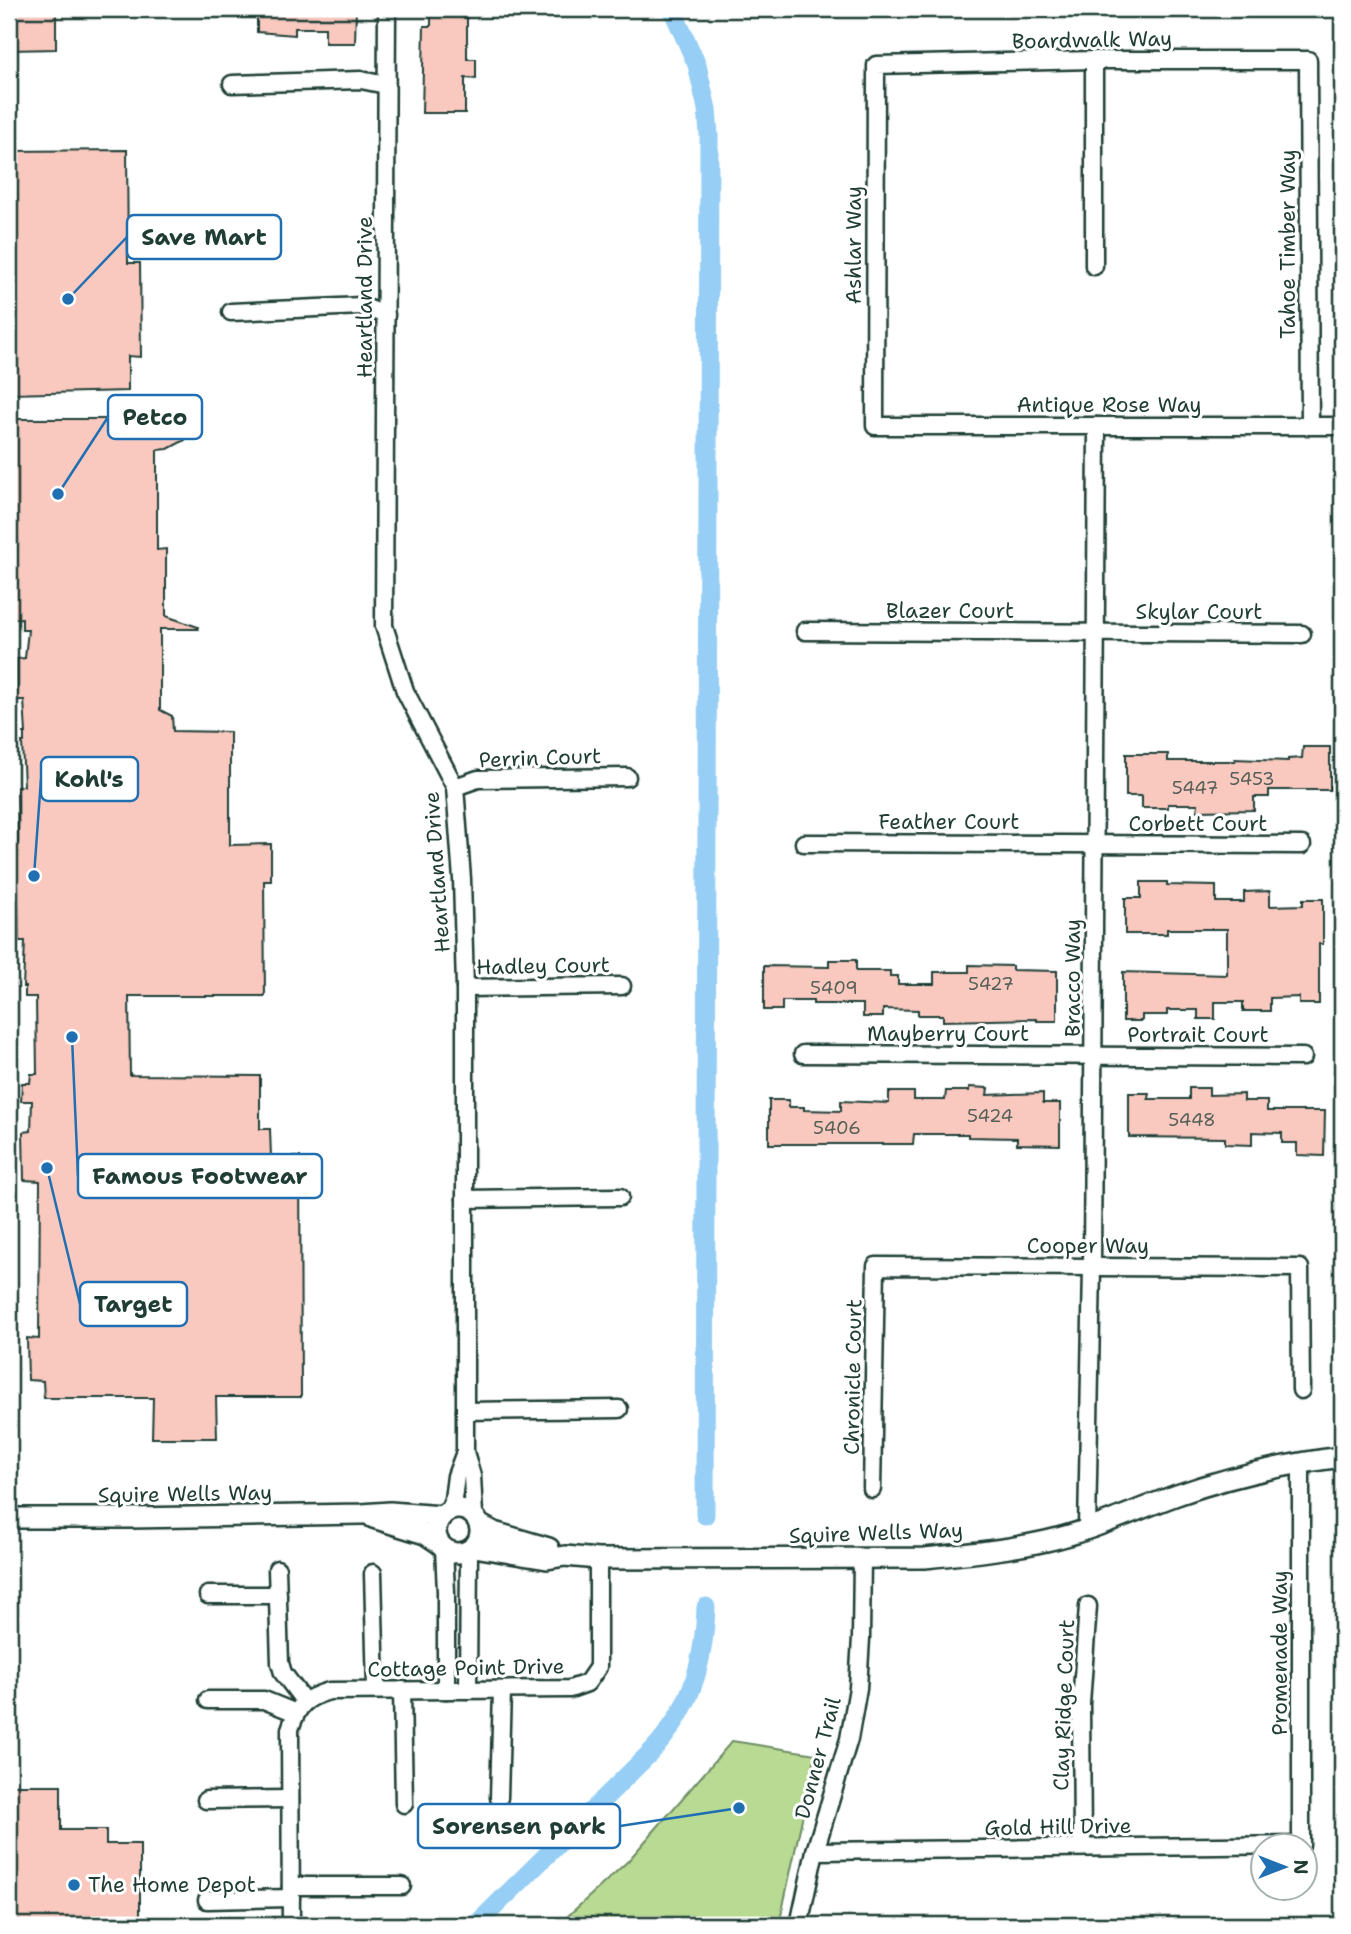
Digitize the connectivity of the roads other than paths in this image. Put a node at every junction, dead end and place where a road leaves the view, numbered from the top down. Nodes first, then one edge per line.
1 (387, 9) edge
2 (1094, 60) junction
3 (1308, 60) joint
4 (876, 65) joint
5 (232, 84) dead end
6 (386, 85) junction
7 (1094, 266) dead end
8 (231, 312) dead end
9 (386, 315) junction
10 (875, 426) joint
11 (1097, 426) junction
12 (1310, 426) junction
13 (1342, 426) edge
14 (805, 631) dead end
15 (1095, 633) junction
16 (1302, 634) dead end
17 (627, 777) dead end
18 (455, 787) junction
19 (804, 843) dead end
20 (1094, 844) junction
21 (1302, 845) dead end
22 (622, 986) dead end
23 (465, 988) junction
24 (803, 1054) dead end
25 (1093, 1056) junction
26 (1303, 1057) dead end
27 (621, 1197) dead end
28 (465, 1199) junction
29 (876, 1266) joint
30 (1092, 1267) junction
31 (1301, 1390) dead end
32 (619, 1409) dead end
33 (465, 1411) junction
34 (465, 1452) junction
35 (1342, 1457) edge
36 (1301, 1462) junction
37 (872, 1489) dead end
38 (362, 1514) junction
39 (445, 1514) junction
40 (9, 1518) edge
41 (477, 1520) junction
42 (1087, 1529) junction
43 (442, 1546) junction
44 (472, 1549) junction
45 (565, 1556) junction
46 (862, 1558) junction
47 (598, 1559) junction
48 (277, 1569) dead end
49 (373, 1573) dead end
50 (208, 1595) dead end
51 (278, 1595) junction
52 (1088, 1606) dead end
53 (447, 1621) junction
54 (468, 1622) junction
55 (376, 1690) junction
56 (402, 1690) junction
57 (446, 1690) junction
58 (468, 1690) junction
59 (502, 1690) junction
60 (208, 1700) dead end
61 (300, 1707) junction
62 (499, 1798) dead end
63 (290, 1799) junction
64 (206, 1800) dead end
65 (404, 1804) dead end
66 (1301, 1832) edge
67 (1250, 1845) edge
68 (1082, 1847) junction
69 (815, 1851) junction
70 (402, 1886) dead end
71 (291, 1892) junction
72 (207, 1900) dead end
73 (291, 1925) edge
74 (799, 1925) edge

1 - 6 street, Heartland Drive
2 - 3 street, Boardwalk Way
2 - 4 street, Boardwalk Way
2 - 7 street
3 - 12 street, Tahoe Timber Way
4 - 10 street, Ashlar Way
5 - 6 street
6 - 9 street, Heartland Drive
8 - 9 street
9 - 18 street, Heartland Drive
10 - 11 street, Antique Rose Way
11 - 12 street, Antique Rose Way
11 - 15 street, Bracco Way
12 - 13 street, Antique Rose Way
14 - 15 street, Blazer Court
15 - 16 street, Skylar Court
15 - 20 street, Bracco Way
17 - 18 street, Perrin Court
18 - 23 street, Heartland Drive
19 - 20 street, Feather Court
20 - 21 street, Corbett Court
20 - 25 street, Bracco Way
22 - 23 street, Hadley Court
23 - 28 street, Heartland Drive
24 - 25 street, Mayberry Court
25 - 26 street, Portrait Court
25 - 30 street, Bracco Way
27 - 28 street
28 - 33 street, Heartland Drive
29 - 30 street, Cooper Way
29 - 37 street, Chronicle Court
30 - 31 street, Cooper Way
30 - 42 street, Bracco Way
32 - 33 street
33 - 34 street, Heartland Drive
34 - 39 street, Heartland Drive
34 - 41 street, Heartland Drive
35 - 36 street, Squire Wells Way
36 - 42 street, Squire Wells Way
36 - 66 street, Promenade Way
38 - 39 street, Squire Wells Way
38 - 40 street, Squire Wells Way
38 - 43 street, Squire Wells Way
39 - 41 street
39 - 43 street
41 - 44 street
41 - 45 street, Squire Wells Way
42 - 46 street, Squire Wells Way
43 - 44 street
43 - 53 street
44 - 45 street, Squire Wells Way
44 - 54 street
45 - 47 street, Squire Wells Way
46 - 47 street, Squire Wells Way
46 - 69 street, Donner Trail
47 - 59 street, Cottage Point Drive
48 - 51 street
49 - 55 street
50 - 51 street
51 - 61 street
52 - 68 street, Clay Ridge Court
53 - 54 street
53 - 57 street
54 - 58 street
55 - 56 street, Cottage Point Drive
55 - 61 street, Cottage Point Drive
56 - 57 street, Cottage Point Drive
56 - 65 street
57 - 58 street, Cottage Point Drive
58 - 59 street, Cottage Point Drive
59 - 62 street
60 - 61 street
61 - 63 street
63 - 64 street
63 - 71 street
67 - 68 street, Gold Hill Drive
68 - 69 street, Gold Hill Drive
69 - 74 street, Donner Trail
70 - 71 street
71 - 72 street
71 - 73 street

